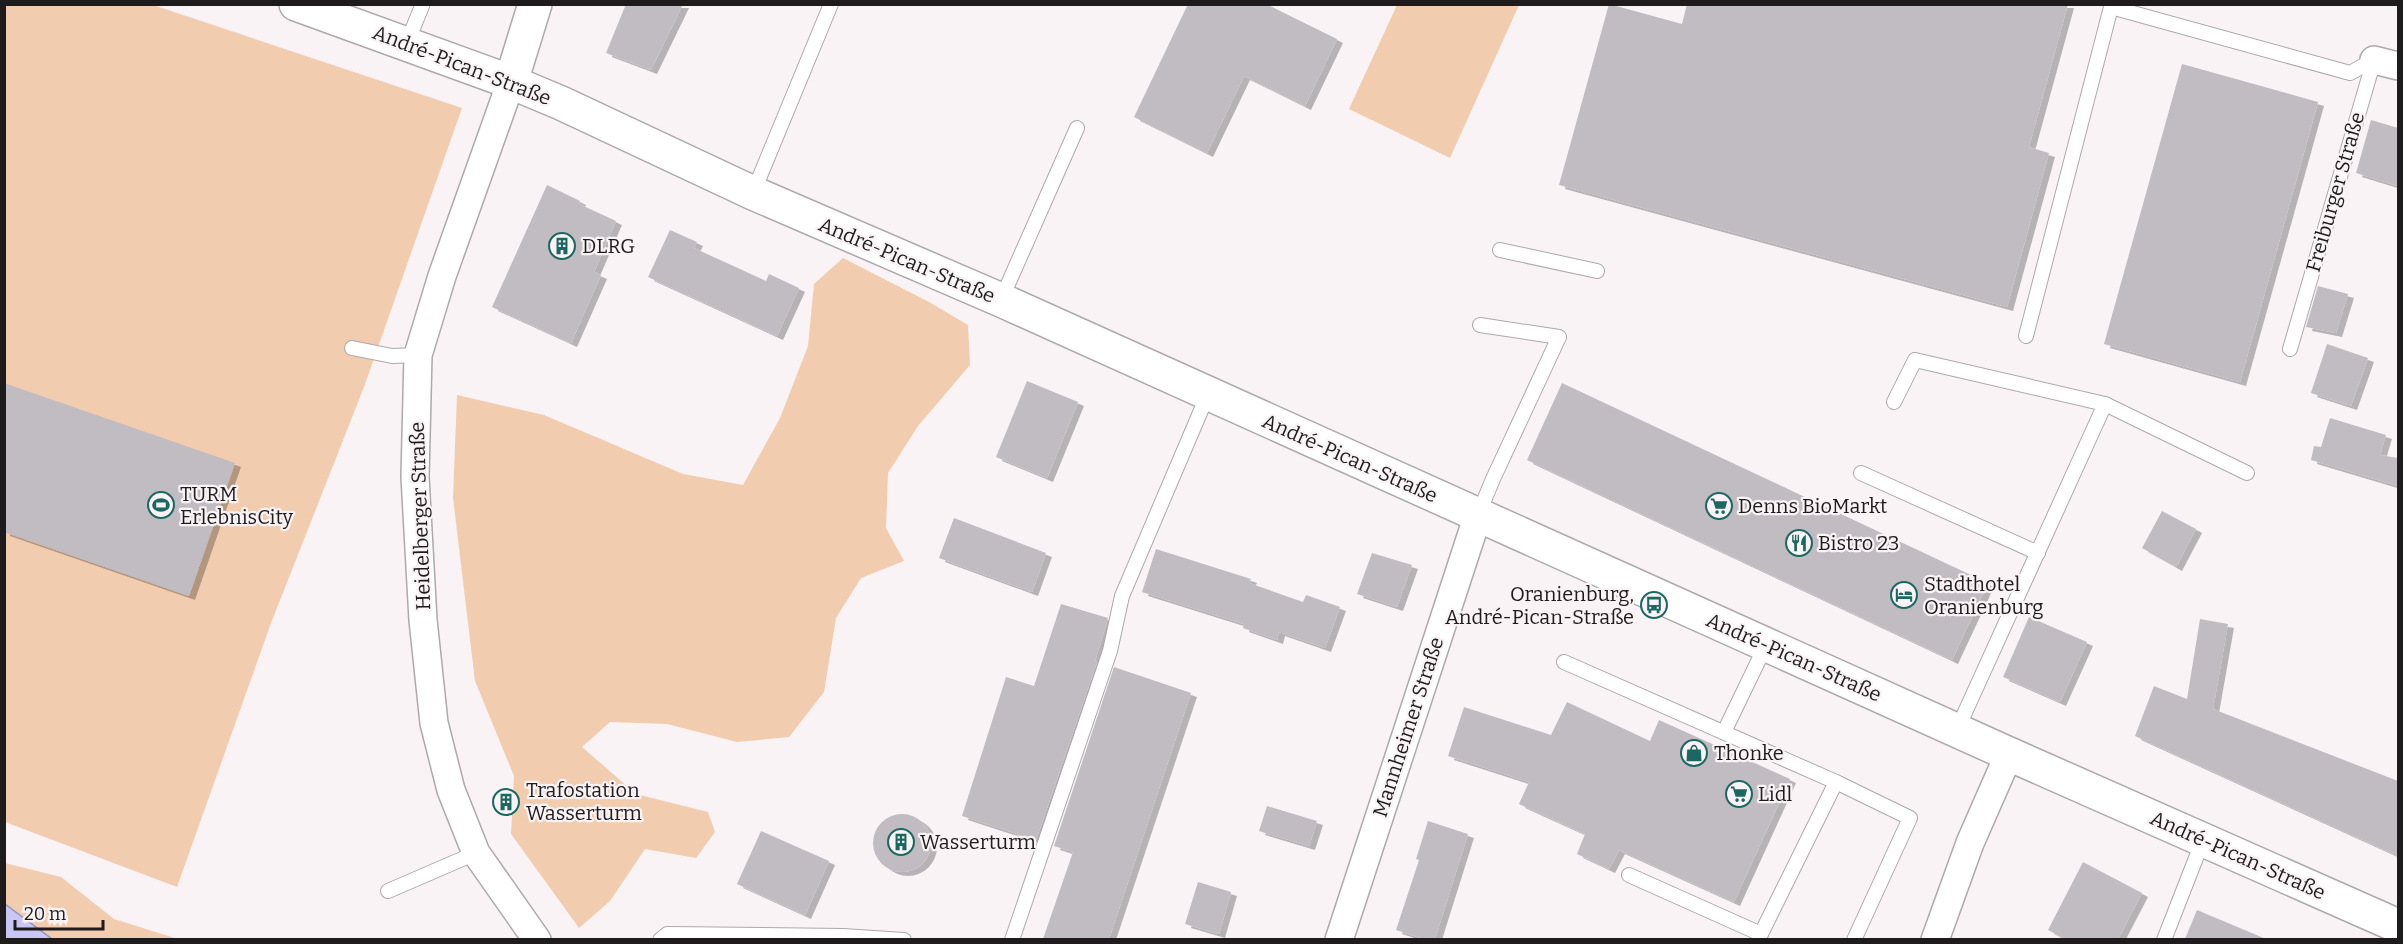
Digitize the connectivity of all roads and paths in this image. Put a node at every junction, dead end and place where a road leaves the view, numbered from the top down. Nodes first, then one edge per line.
1 (296, 4) edge
2 (535, 4) edge
3 (831, 4) edge
4 (422, 6) dead end
5 (407, 43) junction
6 (2386, 63) edge
7 (511, 81) junction
8 (1077, 128) dead end
9 (753, 193) junction
10 (1500, 250) dead end
11 (1597, 271) dead end
12 (1001, 300) junction
13 (1480, 325) dead end
14 (2026, 336) dead end
15 (351, 348) dead end
16 (2290, 348) dead end
17 (418, 355) junction
18 (1208, 394) junction
19 (1894, 402) dead end
20 (2105, 404) junction
21 (1861, 473) dead end
22 (2247, 473) dead end
23 (1479, 515) junction
24 (2038, 553) junction
25 (1766, 645) junction
26 (1564, 662) dead end
27 (1957, 730) junction
28 (1724, 732) junction
29 (2009, 754) junction
30 (1836, 782) junction
31 (2203, 840) junction
32 (476, 853) junction
33 (1629, 875) dead end
34 (388, 891) dead end
35 (2398, 926) edge
36 (1759, 937) edge
37 (537, 939) edge
38 (660, 939) edge
39 (904, 939) edge
40 (1012, 939) edge
41 (1339, 939) edge
42 (1854, 939) edge
43 (1935, 939) edge
44 (2164, 939) edge

1 - 5 street, André-Pican-Straße
2 - 7 street
3 - 9 lane
4 - 5 lane
5 - 7 street, André-Pican-Straße
6 - 14 lane
6 - 16 lane, Freiburger Straße
7 - 9 street, André-Pican-Straße
7 - 17 street, Heidelberger Straße
8 - 12 lane
9 - 12 street, André-Pican-Straße
10 - 11 lane
12 - 18 street, André-Pican-Straße
13 - 23 lane
15 - 17 lane
17 - 32 street, Heidelberger Straße
18 - 23 street, André-Pican-Straße
18 - 40 lane
19 - 20 lane
20 - 22 lane
20 - 24 lane
21 - 24 lane
23 - 25 street, André-Pican-Straße
23 - 41 street, Mannheimer Straße
24 - 27 lane
25 - 27 street, André-Pican-Straße
25 - 28 lane
26 - 28 lane
27 - 29 street, André-Pican-Straße
28 - 30 lane
29 - 31 street, André-Pican-Straße
29 - 43 street
30 - 36 lane
30 - 42 lane
31 - 35 street, André-Pican-Straße
31 - 44 lane
32 - 34 lane
32 - 37 street, Heidelberger Straße
33 - 36 lane
38 - 39 lane

